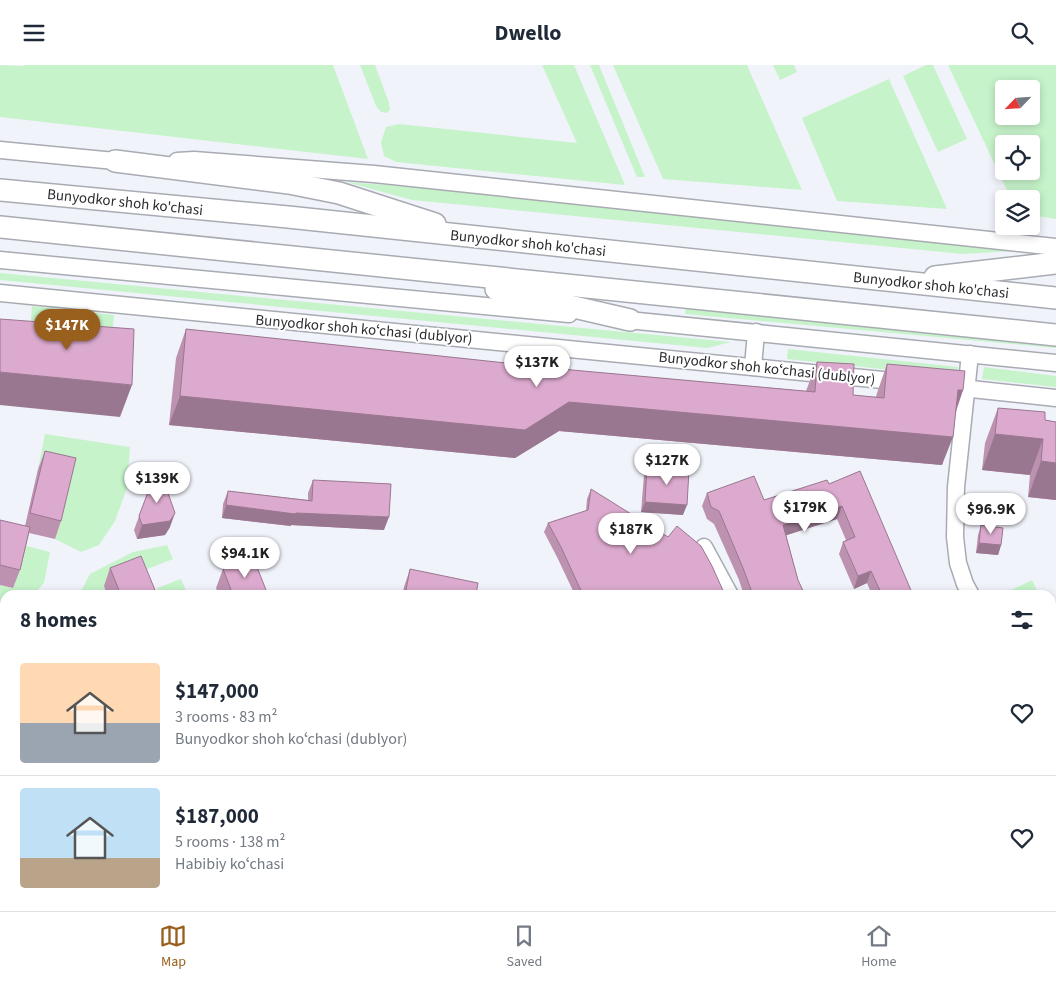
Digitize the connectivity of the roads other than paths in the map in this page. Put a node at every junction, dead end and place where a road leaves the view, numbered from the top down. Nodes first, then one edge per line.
1 (0, 150) edge
2 (115, 161) junction
3 (0, 189) edge
4 (0, 227) edge
5 (478, 237) junction
6 (1056, 247) edge
7 (0, 260) edge
8 (1056, 263) edge
9 (363, 264) junction
10 (895, 281) junction
11 (0, 293) edge
12 (1056, 298) edge
13 (630, 320) junction
14 (756, 332) junction
15 (1056, 335) edge
16 (970, 354) junction
17 (1056, 363) edge
18 (754, 367) junction
19 (966, 389) junction
20 (1056, 398) edge
21 (704, 547) edge
22 (727, 590) edge
23 (968, 590) edge

1 - 2 street
2 - 5 main road
2 - 6 street
3 - 5 main road, Bunyodkor shoh ko'chasi
4 - 9 main road
5 - 10 main road, Bunyodkor shoh ko'chasi
7 - 13 street
8 - 10 main road
9 - 13 main road
9 - 15 main road
10 - 12 main road, Bunyodkor shoh ko'chasi
11 - 18 street, Bunyodkor shoh koʻchasi (dublyor)
13 - 14 street
14 - 16 street
14 - 18 street
16 - 17 street
16 - 19 street
18 - 19 street, Bunyodkor shoh koʻchasi (dublyor)
19 - 20 street, Bunyodkor shoh koʻchasi (dublyor)
19 - 23 street
21 - 22 street

